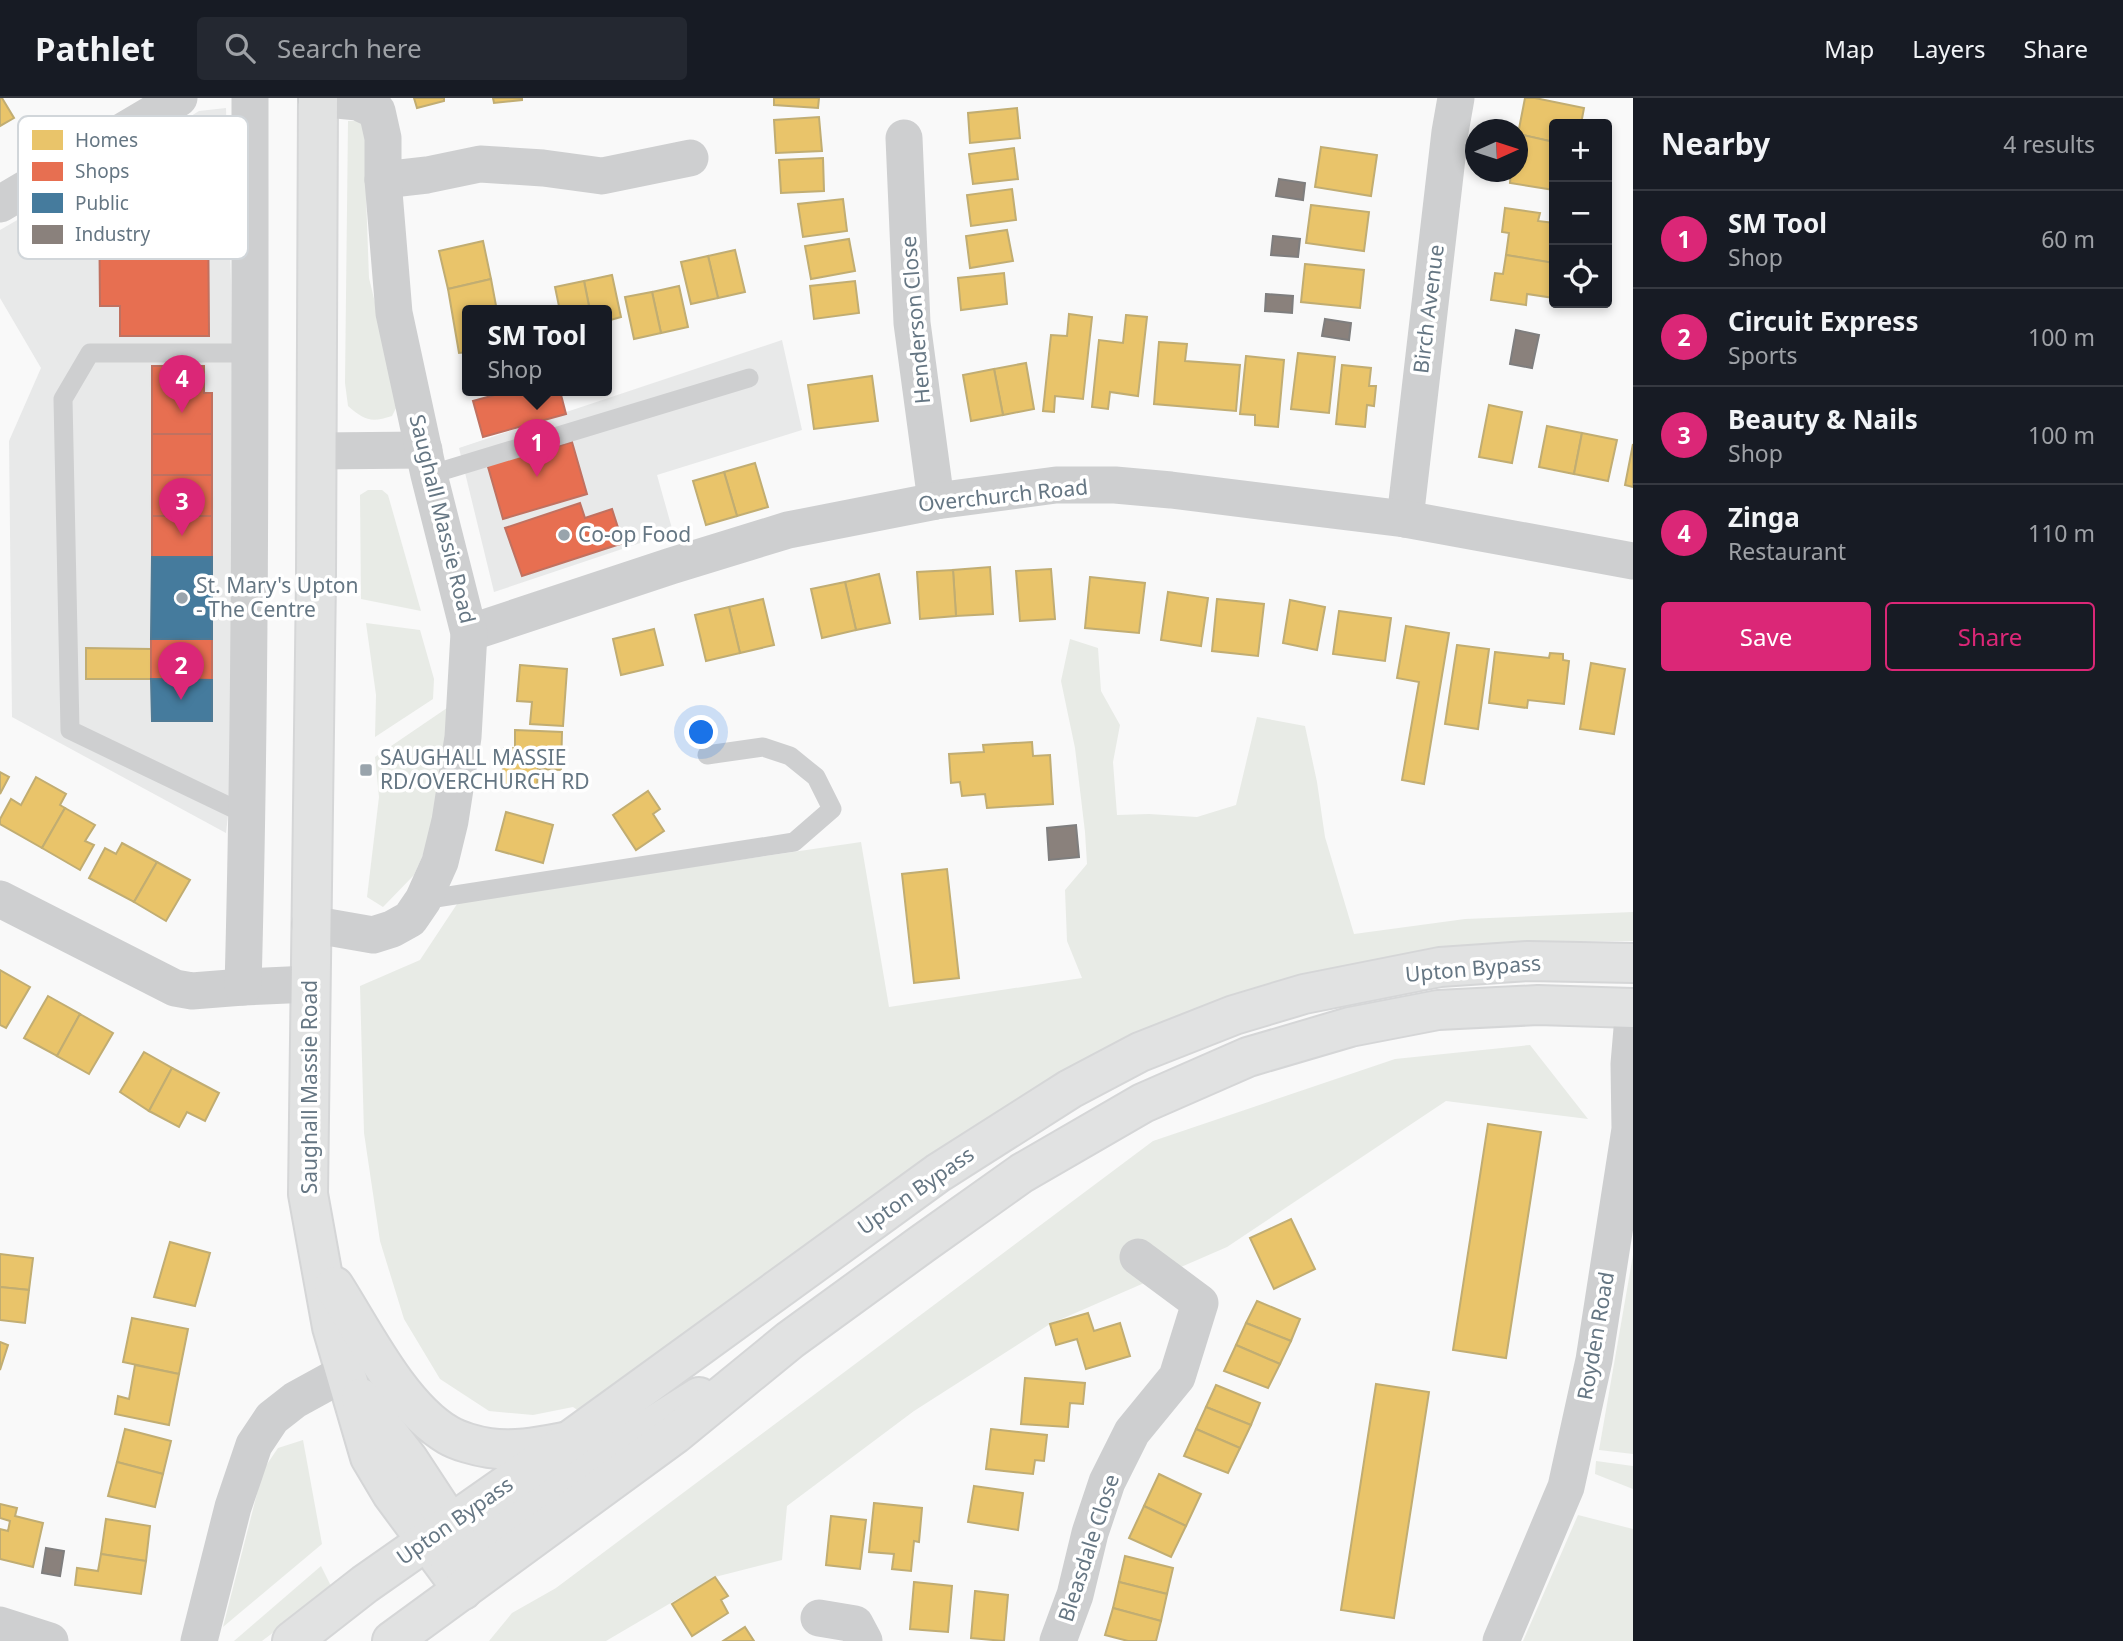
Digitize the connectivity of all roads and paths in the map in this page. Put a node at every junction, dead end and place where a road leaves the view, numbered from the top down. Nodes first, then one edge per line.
1 (179, 98) edge
2 (250, 98) edge
3 (318, 98) edge
4 (1456, 98) edge
5 (149, 116) edge
6 (904, 138) dead end
7 (690, 158) dead end
8 (383, 180) junction
9 (18, 193) edge
10 (0, 204) edge
11 (250, 353) junction
12 (749, 378) dead end
13 (317, 452) junction
14 (427, 462) junction
15 (936, 501) junction
16 (1405, 519) junction
17 (1633, 561) edge
18 (469, 633) junction
19 (707, 755) dead end
20 (247, 815) junction
21 (0, 899) edge
22 (423, 900) junction
23 (310, 923) junction
24 (1633, 963) edge
25 (310, 984) junction
26 (243, 987) junction
27 (1633, 1008) edge
28 (1633, 1017) edge
29 (1138, 1257) dead end
30 (320, 1264) junction
31 (347, 1377) junction
32 (569, 1441) junction
33 (458, 1555) junction
34 (819, 1618) dead end
35 (0, 1625) edge
36 (50, 1641) edge
37 (199, 1641) edge
38 (292, 1641) edge
39 (392, 1641) edge
40 (864, 1641) edge
41 (1058, 1641) edge
42 (1501, 1641) edge

1 - 5 street
2 - 11 street
3 - 8 street, Saughall Massie Road
3 - 13 main road, Saughall Massie Road
4 - 16 street, Birch Avenue
6 - 15 street, Henderson Close
7 - 8 street
8 - 14 street, Saughall Massie Road
9 - 10 street
11 - 20 street
11 - 20 lane
12 - 14 lane
13 - 14 street
13 - 23 main road, Saughall Massie Road
14 - 18 street, Saughall Massie Road
15 - 16 street, Overchurch Road
15 - 18 street, Overchurch Road
16 - 17 street, Overchurch Road
18 - 22 street, Saughall Massie Road
19 - 22 lane
20 - 26 street
21 - 26 street
22 - 23 street, Saughall Massie Road
23 - 25 main road, Saughall Massie Road
24 - 32 main road, Upton Bypass
25 - 26 street
25 - 30 main road, Saughall Massie Road
27 - 33 main road, Upton Bypass
28 - 42 street, Royden Road
29 - 41 street, Bleasdale Close
30 - 31 main road, Saughall Massie Road
30 - 32 main road
31 - 33 main road, Saughall Massie Road
31 - 37 street
32 - 33 main road, Upton Bypass
33 - 38 main road, Upton Bypass
33 - 39 main road, Upton Bypass
34 - 40 street
35 - 36 street

